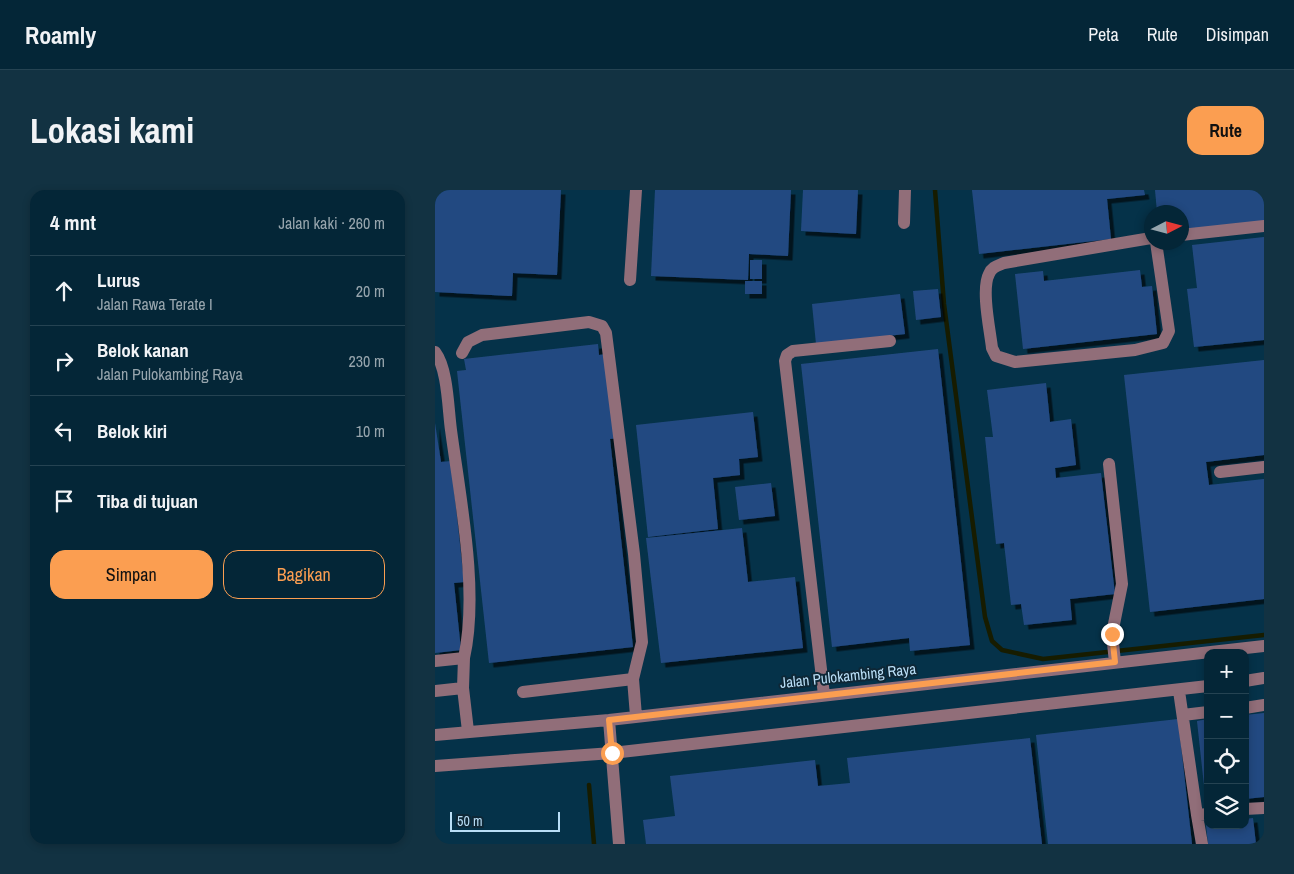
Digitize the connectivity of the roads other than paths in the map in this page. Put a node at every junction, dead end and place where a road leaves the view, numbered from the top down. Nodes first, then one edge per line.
1 (636, 190) edge
2 (905, 190) edge
3 (905, 223) dead end
4 (1264, 226) edge
5 (1189, 234) edge
6 (1144, 239) edge
7 (1157, 250) edge
8 (631, 280) dead end
9 (889, 341) dead end
10 (435, 352) edge
11 (462, 353) dead end
12 (1109, 464) dead end
13 (1264, 467) edge
14 (1220, 472) dead end
15 (1264, 646) edge
16 (1114, 654) junction
17 (464, 658) junction
18 (435, 661) edge
19 (1264, 678) edge
20 (633, 679) junction
21 (1249, 680) edge
22 (1204, 687) edge
23 (463, 688) junction
24 (435, 690) edge
25 (1179, 691) junction
26 (523, 692) dead end
27 (824, 695) junction
28 (1264, 705) edge
29 (1249, 707) edge
30 (1204, 712) edge
31 (1183, 715) junction
32 (637, 716) junction
33 (609, 720) junction
34 (468, 731) junction
35 (435, 735) edge
36 (612, 753) junction
37 (435, 766) edge
38 (1264, 808) edge
39 (1249, 809) edge
40 (1202, 814) edge
41 (619, 844) edge
42 (1202, 844) edge

1 - 8 street
2 - 3 street
4 - 5 street
6 - 7 street
9 - 27 street
10 - 17 street
11 - 20 street
12 - 16 street
13 - 14 street
15 - 16 street, Jalan Pulokambing Raya
16 - 27 street, Jalan Pulokambing Raya
17 - 18 street
17 - 23 street
19 - 21 street
20 - 26 street
20 - 32 street
22 - 25 street
23 - 24 street
23 - 34 street
25 - 31 street
25 - 36 street
27 - 32 street, Jalan Pulokambing Raya
28 - 29 street
30 - 31 street
31 - 40 street
32 - 33 street, Jalan Pulokambing Raya
33 - 34 street, Jalan Pulokambing Raya
33 - 36 street
34 - 35 street, Jalan Pulokambing Raya
36 - 37 street
36 - 41 street
38 - 39 street
40 - 42 street

